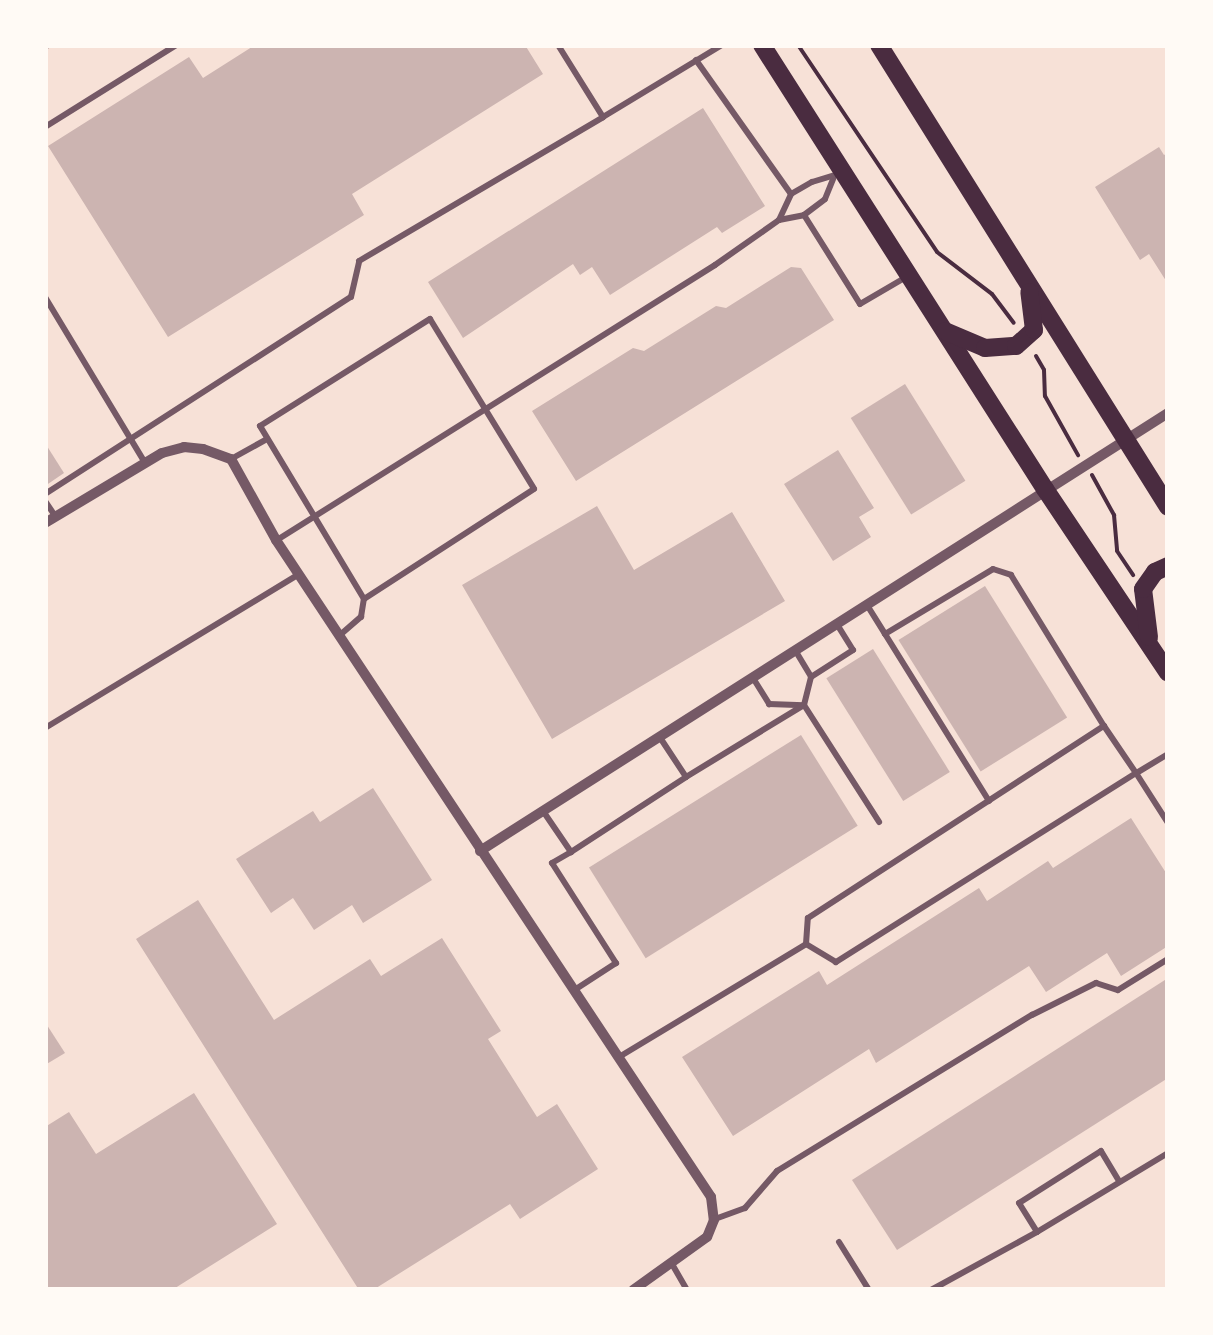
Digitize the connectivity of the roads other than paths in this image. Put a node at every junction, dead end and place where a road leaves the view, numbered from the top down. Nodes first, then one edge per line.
1 (176, 45) edge
2 (558, 45) edge
3 (722, 45) edge
4 (762, 45) edge
5 (879, 45) edge
6 (696, 60) junction
7 (603, 117) junction
8 (45, 126) edge
9 (838, 175) junction
10 (792, 194) junction
11 (804, 215) junction
12 (779, 220) junction
13 (909, 275) junction
14 (1028, 282) junction
15 (45, 297) edge
16 (944, 330) junction
17 (488, 409) junction
18 (1168, 413) edge
19 (130, 438) junction
20 (267, 439) junction
21 (1126, 439) junction
22 (231, 459) junction
23 (145, 463) junction
24 (1045, 489) junction
25 (45, 498) edge
26 (1168, 506) edge
27 (312, 516) junction
28 (50, 520) edge
29 (276, 540) junction
30 (1168, 566) edge
31 (298, 575) junction
32 (364, 598) junction
33 (866, 604) junction
34 (836, 623) junction
35 (884, 634) junction
36 (339, 636) junction
37 (1152, 647) junction
38 (794, 650) junction
39 (1168, 673) edge
40 (752, 677) junction
41 (811, 677) junction
42 (804, 704) junction
43 (1104, 726) junction
44 (45, 728) edge
45 (659, 736) junction
46 (1168, 754) edge
47 (1136, 773) junction
48 (686, 777) junction
49 (989, 801) junction
50 (543, 810) junction
51 (879, 822) dead end
52 (1168, 822) edge
53 (480, 851) junction
54 (571, 852) junction
55 (806, 944) junction
56 (1168, 960) edge
57 (573, 991) junction
58 (618, 1058) junction
59 (1168, 1152) edge
60 (1119, 1181) junction
61 (714, 1220) junction
62 (1037, 1232) junction
63 (839, 1242) dead end
64 (672, 1264) junction
65 (632, 1290) edge
66 (687, 1290) edge
67 (869, 1290) edge
68 (931, 1290) edge

1 - 8 lane
2 - 7 lane
3 - 6 lane
4 - 9 main road
5 - 14 main road
6 - 7 lane
6 - 10 lane
7 - 19 lane
9 - 10 lane
9 - 11 lane
9 - 13 main road
10 - 12 lane
11 - 12 lane
11 - 13 lane
12 - 17 lane
13 - 16 main road
14 - 16 main road
14 - 21 main road
15 - 19 lane
16 - 24 main road
17 - 20 lane
17 - 27 lane
17 - 32 lane
18 - 21 street
19 - 23 lane
19 - 25 lane
20 - 22 lane
20 - 27 lane
21 - 24 street
21 - 26 main road
22 - 23 street
22 - 29 street
23 - 28 street
24 - 33 street
24 - 37 main road
25 - 28 lane
27 - 29 lane
27 - 32 lane
29 - 31 street
30 - 37 main road
31 - 36 street
31 - 44 lane
32 - 36 lane
33 - 34 street
33 - 35 lane
34 - 38 street
34 - 41 lane
35 - 43 lane
35 - 49 lane
36 - 53 street
37 - 39 main road
38 - 40 street
38 - 41 lane
40 - 42 lane
40 - 45 street
41 - 42 lane
42 - 48 lane
42 - 51 lane
43 - 47 lane
43 - 49 lane
45 - 48 lane
45 - 50 street
46 - 47 lane
47 - 52 lane
47 - 55 lane
48 - 54 lane
49 - 55 lane
50 - 53 street
50 - 54 lane
53 - 57 street
54 - 57 lane
55 - 58 lane
56 - 61 lane
57 - 58 street
58 - 61 street
59 - 60 lane
60 - 62 lane
60 - 62 lane
61 - 64 street
62 - 68 lane
63 - 67 lane
64 - 65 street
64 - 66 lane

